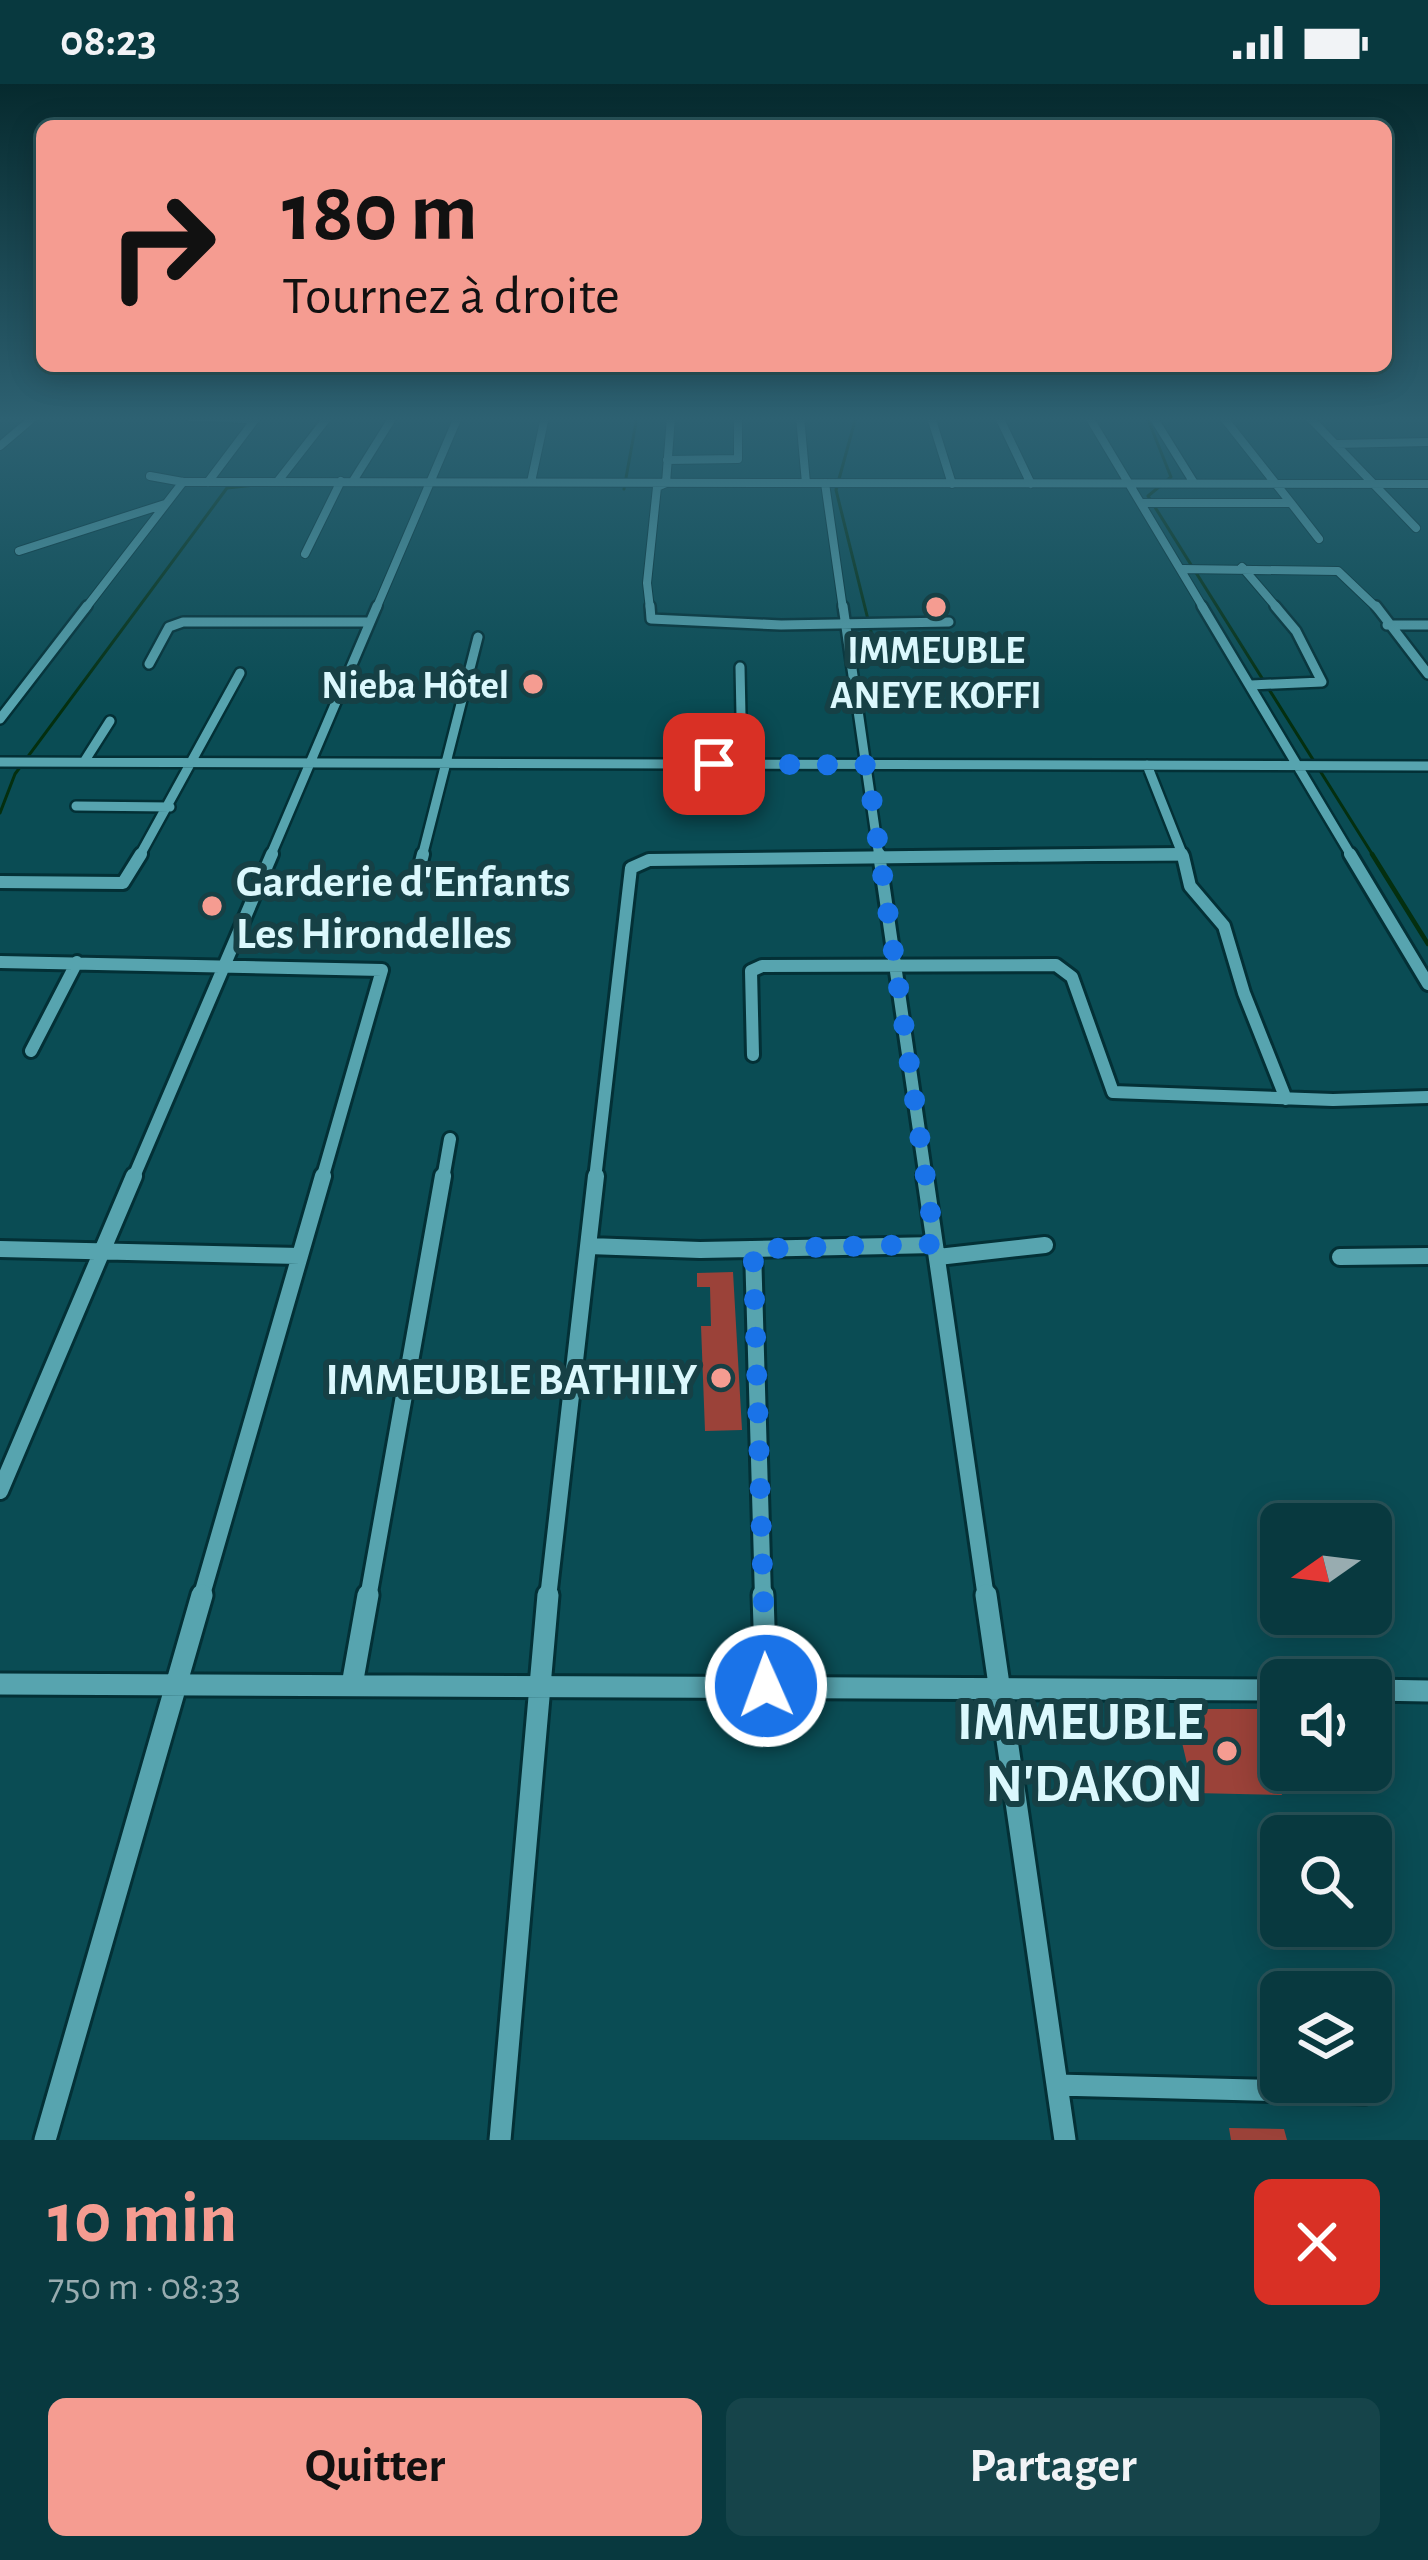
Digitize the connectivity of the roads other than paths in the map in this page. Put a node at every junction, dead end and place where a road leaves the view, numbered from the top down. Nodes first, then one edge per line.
1 (134, 513) edge
2 (156, 513) edge
3 (325, 513) edge
4 (417, 513) edge
5 (654, 513) edge
6 (829, 513) edge
7 (1149, 513) edge
8 (1299, 513) edge
9 (1402, 513) edge
10 (1416, 528) dead end
11 (1319, 539) dead end
12 (20, 550) dead end
13 (304, 554) dead end
14 (1242, 567) junction
15 (1183, 568) junction
16 (369, 622) junction
17 (949, 622) dead end
18 (846, 624) junction
19 (1388, 625) junction
20 (1428, 625) edge
21 (478, 638) dead end
22 (149, 664) dead end
23 (740, 667) dead end
24 (240, 673) dead end
25 (1428, 674) edge
26 (1251, 685) junction
27 (0, 719) edge
28 (110, 721) dead end
29 (0, 762) edge
30 (84, 762) junction
31 (193, 762) junction
32 (310, 762) junction
33 (445, 762) junction
34 (742, 764) junction
35 (867, 765) junction
36 (1148, 765) junction
37 (1298, 765) junction
38 (1428, 766) edge
39 (76, 806) dead end
40 (170, 807) junction
41 (1183, 856) junction
42 (880, 861) junction
43 (420, 866) dead end
44 (0, 882) edge
45 (77, 962) junction
46 (897, 964) junction
47 (223, 965) junction
48 (2, 966) edge
49 (1423, 966) edge
50 (1428, 984) edge
51 (31, 1052) dead end
52 (753, 1055) dead end
53 (1428, 1097) edge
54 (1286, 1099) junction
55 (450, 1139) dead end
56 (1045, 1245) dead end
57 (589, 1246) junction
58 (0, 1249) edge
59 (753, 1249) junction
60 (100, 1250) junction
61 (937, 1251) junction
62 (300, 1256) junction
63 (1428, 1256) edge
64 (1340, 1257) dead end
65 (0, 1491) edge
66 (538, 1683) junction
67 (0, 1684) edge
68 (352, 1685) junction
69 (766, 1686) junction
70 (178, 1687) junction
71 (1000, 1688) junction
72 (1260, 1690) edge
73 (1392, 1690) edge
74 (1428, 1691) edge
75 (1057, 2085) junction
76 (1260, 2090) edge
77 (45, 2140) edge
78 (500, 2140) edge
79 (1065, 2140) edge

1 - 12 street
2 - 27 street
3 - 13 street
4 - 16 street
5 - 18 street
6 - 18 street
7 - 15 street
8 - 11 street
9 - 10 street
14 - 15 street
14 - 19 street
14 - 26 street
15 - 26 street
16 - 22 street
16 - 32 street
17 - 18 street
18 - 35 street
19 - 20 street
19 - 25 street
21 - 33 street
23 - 34 street
24 - 31 street
26 - 37 street
28 - 30 street
29 - 30 street
30 - 31 street
31 - 32 street
31 - 40 street
32 - 33 street
32 - 47 street
33 - 34 street
33 - 43 street
34 - 35 street
35 - 36 street
35 - 42 street
36 - 37 street
36 - 41 street
37 - 38 street
37 - 49 street
39 - 40 street
40 - 44 street
41 - 42 street
41 - 54 street
42 - 46 street
42 - 57 street
45 - 47 street
45 - 48 street
45 - 51 street
46 - 52 street
46 - 54 street
46 - 61 street
47 - 60 street
47 - 62 street
49 - 50 street
53 - 54 street
55 - 68 street
56 - 61 street
57 - 59 street
57 - 66 street
58 - 60 street
59 - 61 street
59 - 69 street
60 - 62 street
60 - 65 street
61 - 71 street
62 - 70 street
63 - 64 street
66 - 68 street
66 - 69 street
66 - 78 street
67 - 70 street
68 - 70 street
69 - 71 street
70 - 77 street
71 - 72 street
71 - 75 street
73 - 74 street
75 - 76 street
75 - 79 street

